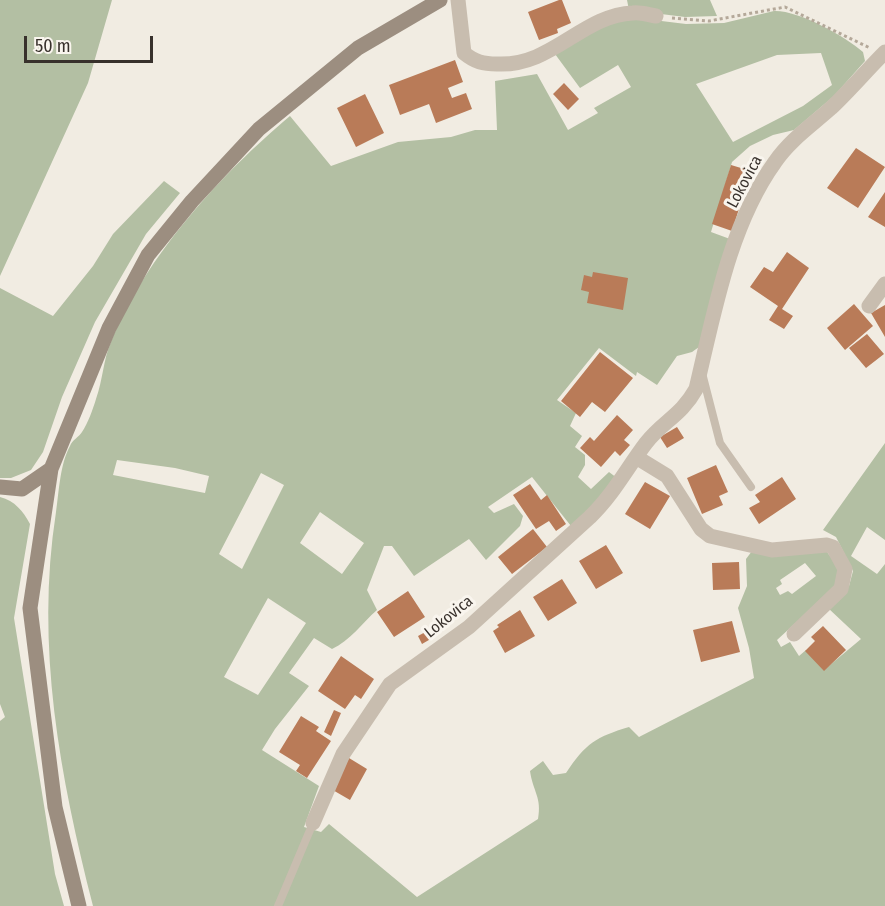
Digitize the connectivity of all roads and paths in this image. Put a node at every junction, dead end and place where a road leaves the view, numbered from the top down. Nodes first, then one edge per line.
1 (440, 0) edge
2 (458, 0) edge
3 (656, 16) joint
4 (884, 55) edge
5 (885, 284) edge
6 (869, 306) dead end
7 (701, 367) junction
8 (636, 457) junction
9 (51, 469) junction
10 (0, 487) edge
11 (751, 487) dead end
12 (794, 634) dead end
13 (313, 823) joint
14 (79, 906) edge
15 (278, 906) edge

1 - 9 main road
2 - 3 street
3 - 4 path
4 - 7 street, Lokovica
5 - 6 street
7 - 8 street, Lokovica
7 - 11 lane, Lokovica
8 - 12 street
8 - 13 street, Lokovica
9 - 10 main road
9 - 14 main road
13 - 15 lane

